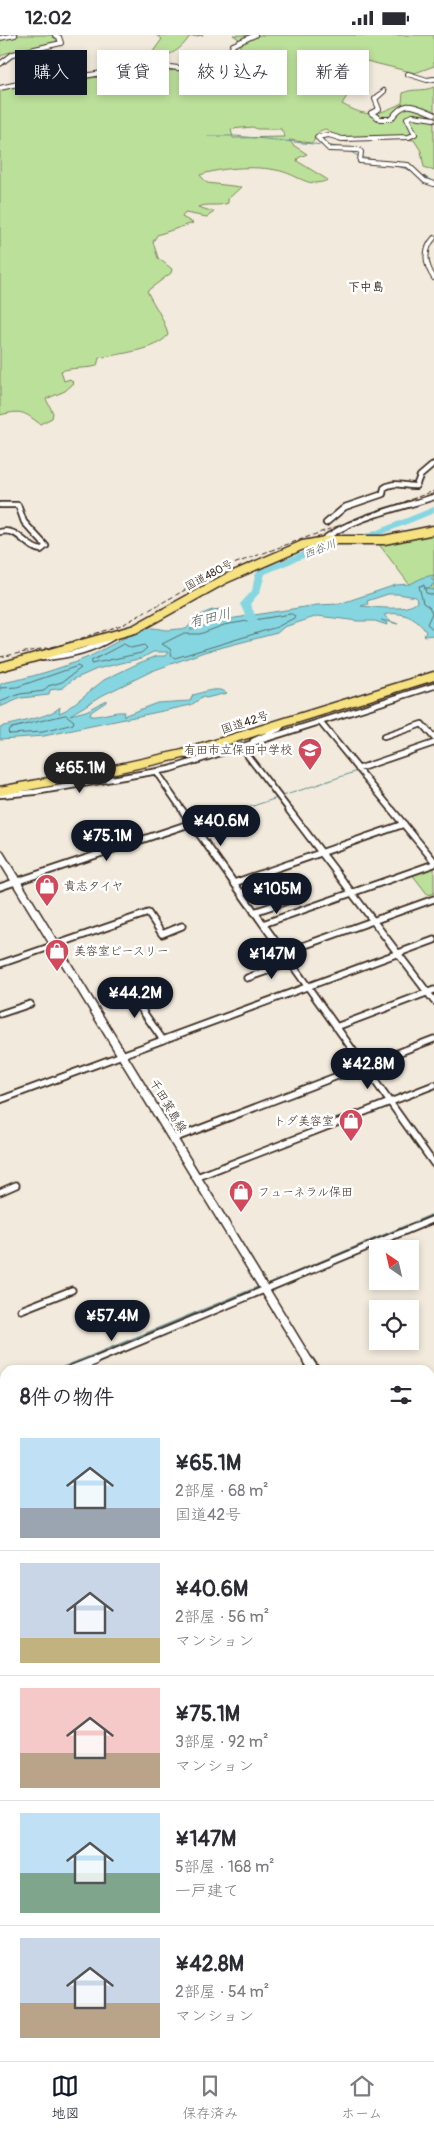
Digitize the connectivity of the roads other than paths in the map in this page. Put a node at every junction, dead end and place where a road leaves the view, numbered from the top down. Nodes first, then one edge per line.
1 (15, 35) edge
2 (56, 35) edge
3 (255, 35) edge
4 (0, 38) edge
5 (0, 64) edge
6 (408, 74) dead end
7 (434, 79) edge
8 (0, 88) edge
9 (384, 91) dead end
10 (434, 115) edge
11 (434, 119) edge
12 (434, 184) edge
13 (434, 237) edge
14 (434, 278) edge
15 (434, 464) edge
16 (434, 497) edge
17 (0, 505) edge
18 (326, 523) dead end
19 (434, 530) edge
20 (0, 532) edge
21 (321, 541) junction
22 (0, 667) edge
23 (434, 676) edge
24 (434, 686) edge
25 (320, 722) junction
26 (284, 724) junction
27 (384, 737) dead end
28 (434, 738) edge
29 (434, 743) edge
30 (241, 747) junction
31 (183, 755) junction
32 (358, 769) junction
33 (156, 772) junction
34 (0, 791) edge
35 (0, 795) edge
36 (192, 823) junction
37 (404, 824) junction
38 (321, 853) junction
39 (0, 855) edge
40 (434, 862) edge
41 (282, 879) dead end
42 (16, 881) junction
43 (234, 883) junction
44 (0, 887) edge
45 (351, 892) junction
46 (241, 893) junction
47 (293, 899) dead end
48 (434, 899) edge
49 (254, 912) junction
50 (372, 921) junction
51 (263, 924) junction
52 (182, 926) dead end
53 (434, 941) edge
54 (56, 945) junction
55 (283, 953) junction
56 (398, 954) junction
57 (290, 963) junction
58 (0, 964) edge
59 (247, 978) dead end
60 (125, 987) dead end
61 (308, 987) junction
62 (434, 990) edge
63 (427, 993) junction
64 (434, 1001) edge
65 (30, 1003) dead end
66 (0, 1014) edge
67 (336, 1027) junction
68 (434, 1039) edge
69 (163, 1040) junction
70 (122, 1054) junction
71 (364, 1066) junction
72 (434, 1085) edge
73 (0, 1100) edge
74 (390, 1102) junction
75 (173, 1139) junction
76 (434, 1164) edge
77 (197, 1177) junction
78 (16, 1185) dead end
79 (0, 1192) edge
80 (434, 1219) edge
81 (263, 1286) junction
82 (72, 1290) dead end
83 (21, 1311) dead end
84 (82, 1365) edge
85 (311, 1365) edge

1 - 4 street
2 - 5 street
3 - 8 street
6 - 7 street
9 - 10 street
11 - 12 street
13 - 14 street
15 - 18 street
16 - 21 street
17 - 20 street
19 - 21 highway, 国道480号
21 - 22 highway, 国道480号
23 - 26 highway, 国道42号
24 - 25 street
25 - 30 street
25 - 32 street
26 - 30 street
26 - 31 highway, 国道42号
27 - 28 street
29 - 32 street
30 - 31 street
30 - 33 street
30 - 38 street
31 - 34 highway, 国道42号
32 - 37 street
33 - 35 street
33 - 36 street
36 - 42 street
36 - 43 street
37 - 38 street
37 - 40 street
38 - 43 street
38 - 45 street
39 - 42 main road, 千田箕島線
40 - 45 street
41 - 46 street
42 - 44 street
42 - 54 main road, 千田箕島線
43 - 46 street
45 - 50 street
45 - 51 street
46 - 49 street
47 - 49 street
48 - 50 street
49 - 51 street
50 - 55 street
50 - 56 street
51 - 55 street
52 - 54 street
53 - 56 street
54 - 58 street
54 - 70 main road, 千田箕島線
55 - 57 street
56 - 61 street
56 - 63 street
57 - 59 street
57 - 61 street
60 - 69 street
61 - 67 street
61 - 69 street
62 - 63 street
63 - 64 street
63 - 67 street
65 - 66 street
67 - 71 street
68 - 71 street
69 - 70 street
70 - 73 street
70 - 75 main road, 千田箕島線
71 - 74 street
71 - 75 street
72 - 74 street
74 - 76 street
74 - 77 street
75 - 77 main road, 千田箕島線
77 - 81 main road, 千田箕島線
78 - 79 street
80 - 81 street
81 - 84 street
81 - 85 main road, 千田箕島線
82 - 83 street

